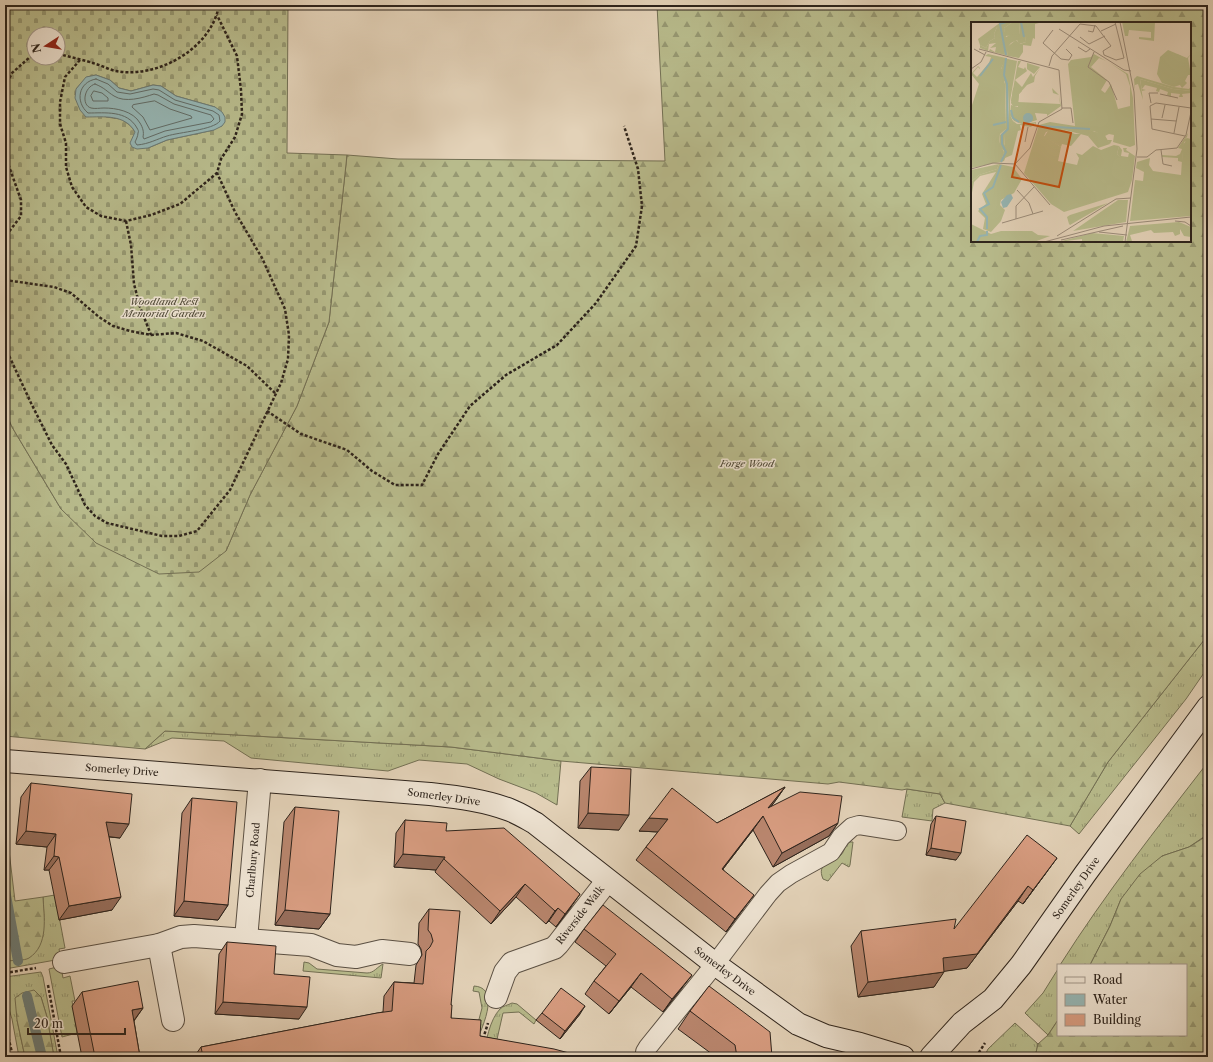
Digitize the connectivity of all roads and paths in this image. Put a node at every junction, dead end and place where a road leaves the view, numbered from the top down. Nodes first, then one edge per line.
1 (219, 5) edge
2 (217, 15) junction
3 (66, 56) edge
4 (80, 60) junction
5 (26, 61) edge
6 (5, 87) edge
7 (624, 126) dead end
8 (5, 155) edge
9 (217, 173) junction
10 (126, 221) junction
11 (5, 237) edge
12 (5, 280) edge
13 (151, 335) junction
14 (5, 347) edge
15 (276, 394) junction
16 (267, 411) junction
17 (1208, 707) edge
18 (5, 761) edge
19 (260, 780) junction
20 (897, 831) dead end
21 (607, 881) junction
22 (246, 939) junction
23 (159, 945) junction
24 (410, 954) dead end
25 (54, 964) junction
26 (715, 964) junction
27 (5, 973) edge
28 (496, 998) joint
29 (173, 1020) dead end
30 (5, 1023) edge
31 (483, 1040) edge
32 (13, 1057) edge
33 (61, 1057) edge
34 (646, 1057) edge
35 (903, 1057) edge
36 (931, 1057) edge

1 - 2 path
2 - 4 path
2 - 9 path
3 - 4 path
4 - 10 path
5 - 6 path
7 - 16 path
8 - 11 path
9 - 10 path
9 - 15 path
10 - 13 path
12 - 13 path
13 - 15 path
14 - 16 path
15 - 16 path
17 - 36 street, Somerley Drive
18 - 19 street, Somerley Drive
19 - 21 street, Somerley Drive
19 - 22 street, Charlbury Road
20 - 26 lane
21 - 26 street, Somerley Drive
21 - 28 street, Riverside Walk
22 - 23 street
22 - 24 street
23 - 25 street
23 - 29 street
25 - 27 path
25 - 33 path
26 - 34 lane
26 - 35 street, Somerley Drive
28 - 31 path
30 - 32 path

